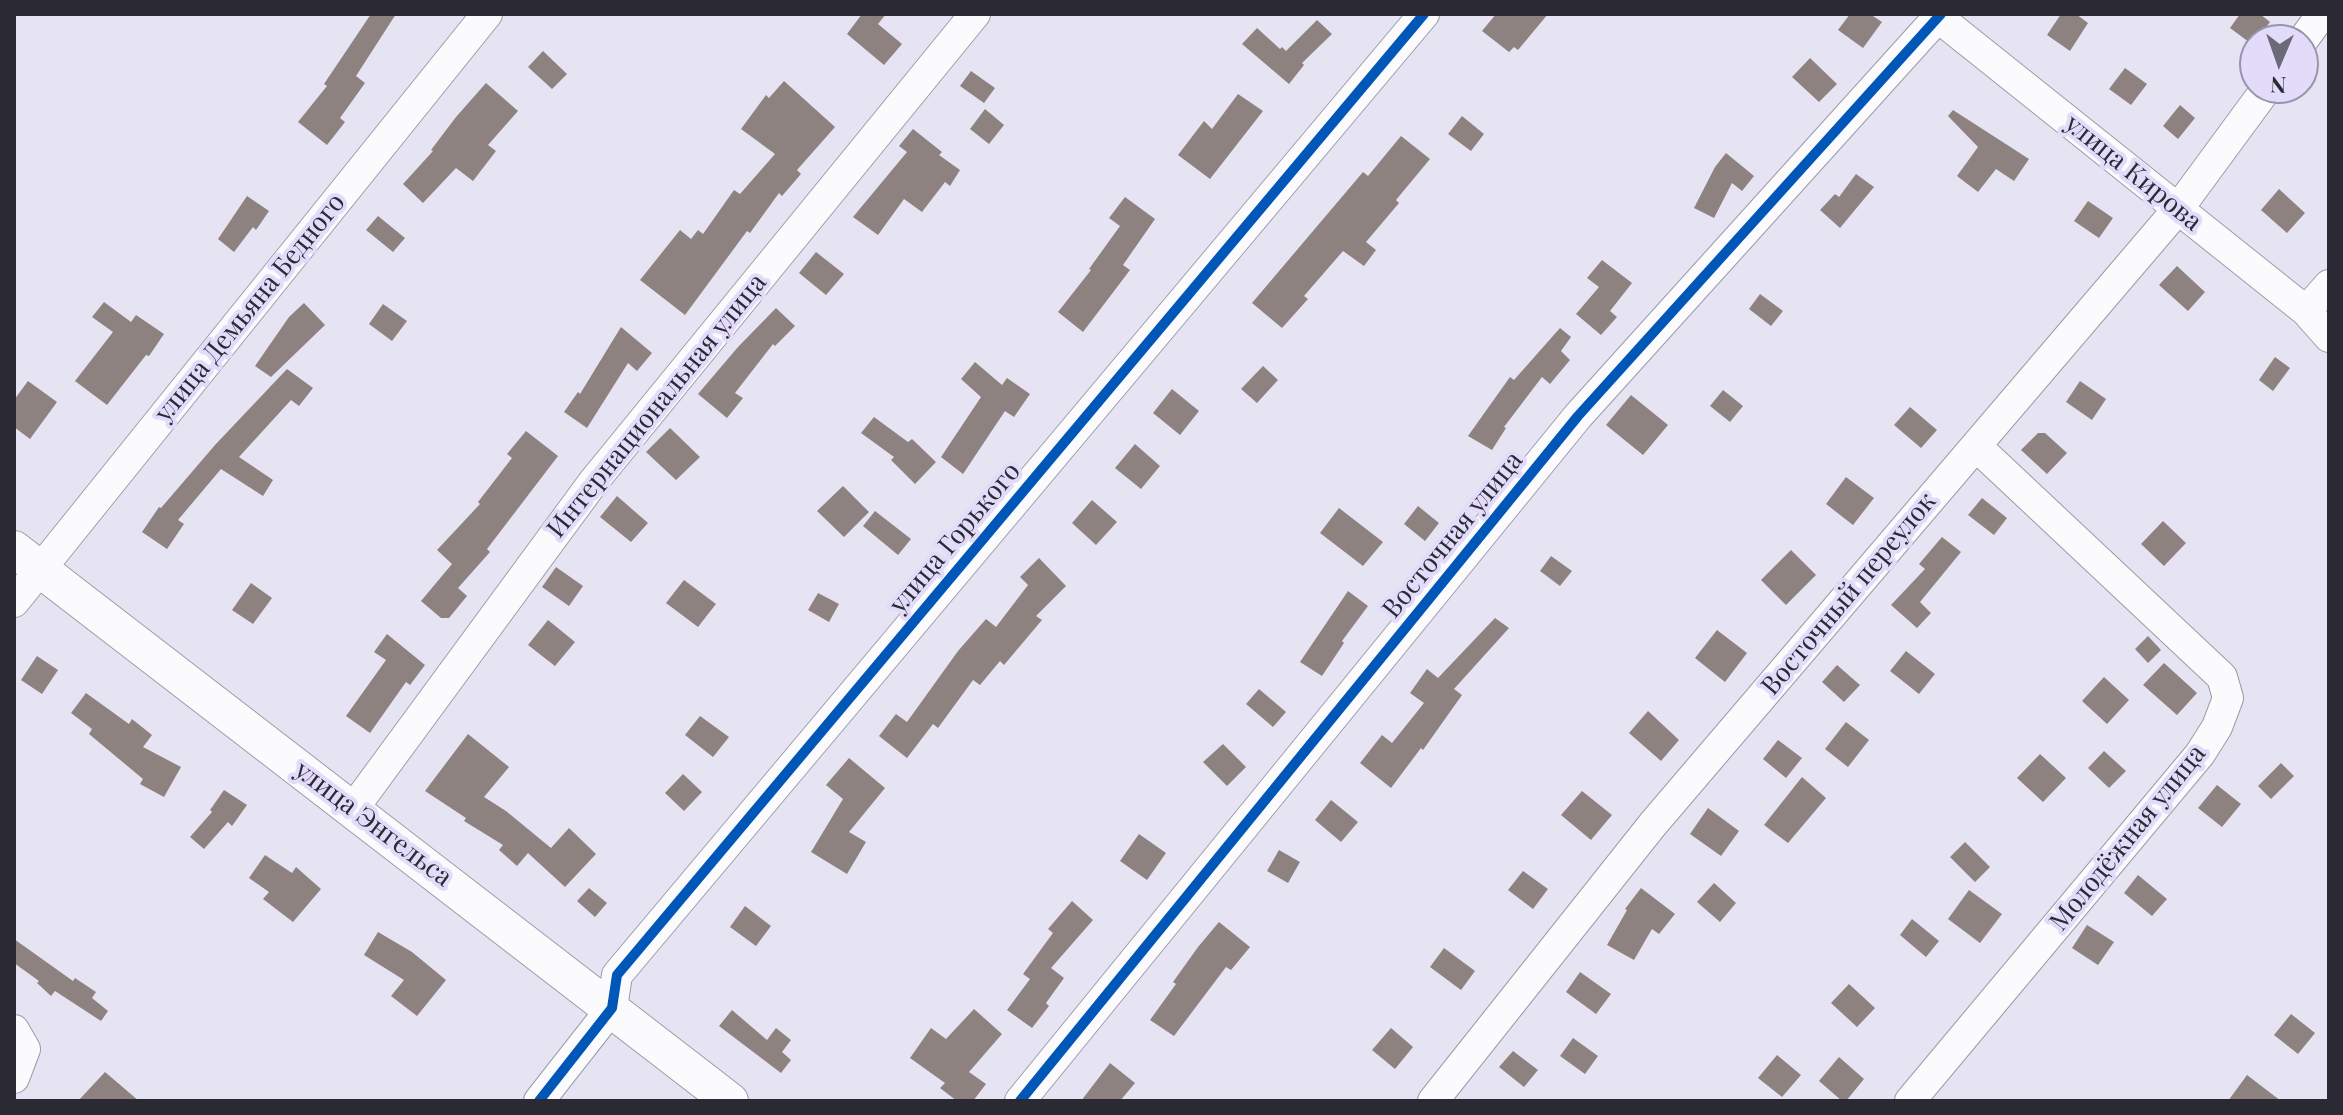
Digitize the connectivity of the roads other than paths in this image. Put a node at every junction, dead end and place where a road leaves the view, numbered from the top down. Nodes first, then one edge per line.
1 (487, 14) edge
2 (975, 14) edge
3 (1424, 14) edge
4 (1938, 15) edge
5 (2255, 104) edge
6 (2178, 209) junction
7 (2329, 285) edge
8 (2306, 311) junction
9 (2329, 337) edge
10 (1976, 446) junction
11 (27, 560) edge
12 (14, 602) edge
13 (353, 809) junction
14 (612, 1008) junction
15 (14, 1030) edge
16 (14, 1078) edge
17 (539, 1101) edge
18 (730, 1101) edge
19 (1020, 1101) edge
20 (1433, 1101) edge
21 (1910, 1101) edge

1 - 11 street, улица Демьяна Бедного
2 - 13 street, Интернациональная улица
3 - 14 street, улица Горького
4 - 6 street, улица Кирова
4 - 19 street, Восточная улица
5 - 6 street, Восточный переулок
6 - 8 street, улица Кирова
6 - 10 street, Восточный переулок
7 - 8 street
8 - 9 street, улица Кирова
10 - 20 street, Восточный переулок
10 - 21 street, Молодёжная улица
11 - 12 street, улица Демьяна Бедного
11 - 13 street, улица Энгельса
13 - 14 street, улица Энгельса
14 - 17 street, улица Горького
14 - 18 street, улица Энгельса
15 - 16 street

